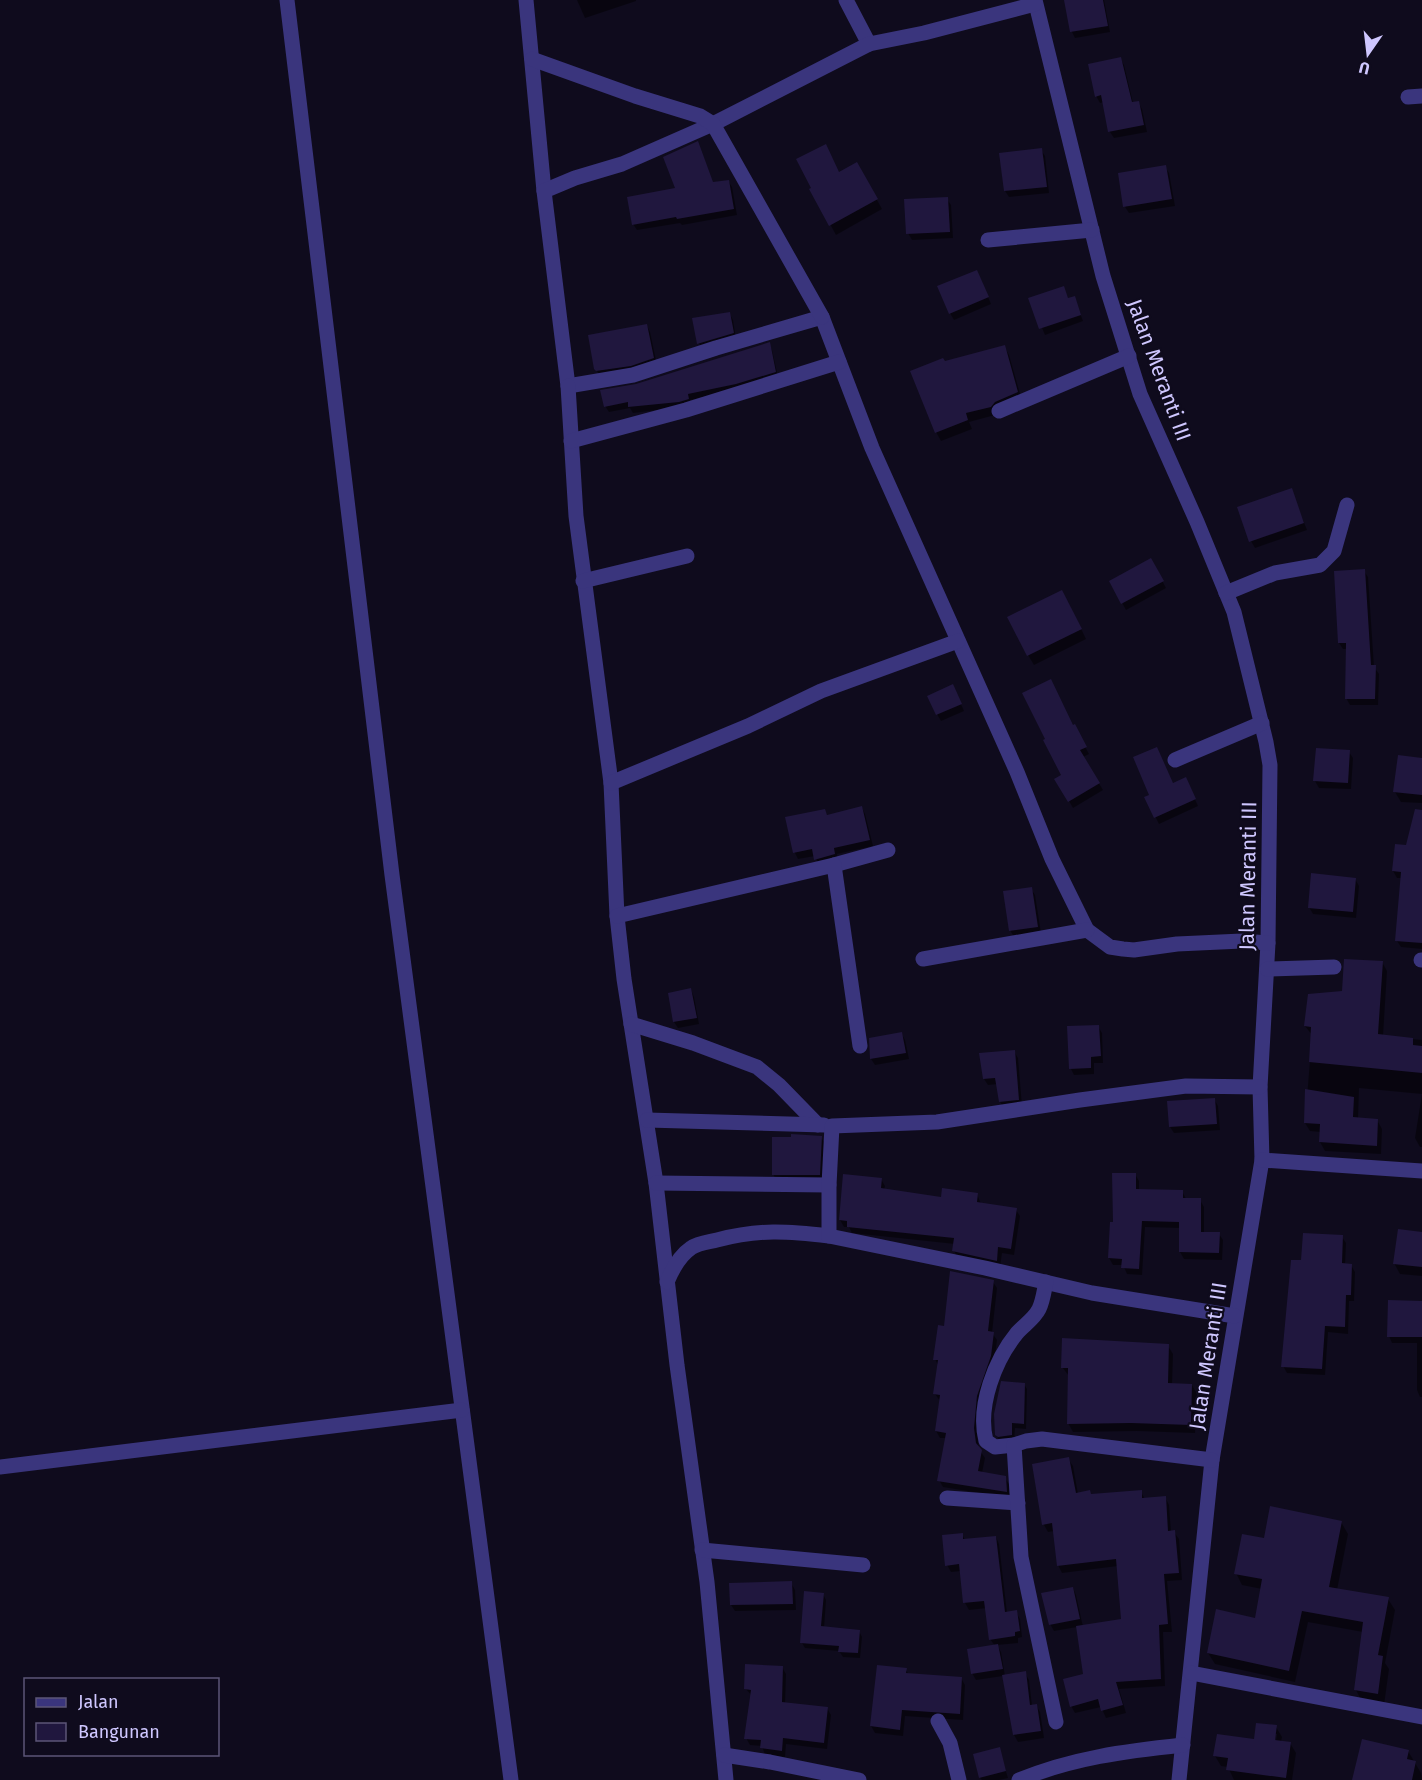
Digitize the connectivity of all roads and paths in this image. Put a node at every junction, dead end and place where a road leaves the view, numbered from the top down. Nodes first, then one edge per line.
1 (287, 0) edge
2 (526, 0) edge
3 (846, 0) edge
4 (1035, 2) edge
5 (869, 44) junction
6 (532, 59) junction
7 (713, 124) junction
8 (544, 190) junction
9 (1092, 230) junction
10 (988, 240) dead end
11 (822, 317) junction
12 (1129, 356) junction
13 (839, 362) junction
14 (568, 386) junction
15 (999, 411) dead end
16 (571, 441) junction
17 (1347, 506) dead end
18 (687, 556) dead end
19 (583, 581) junction
20 (1226, 593) junction
21 (958, 641) junction
22 (1262, 723) junction
23 (1174, 760) dead end
24 (611, 783) junction
25 (888, 850) dead end
26 (834, 865) junction
27 (617, 916) junction
28 (1087, 930) junction
29 (1268, 943) junction
30 (923, 959) dead end
31 (1334, 967) dead end
32 (1267, 969) junction
33 (631, 1024) junction
34 (860, 1046) dead end
35 (1260, 1087) junction
36 (647, 1120) junction
37 (825, 1125) junction
38 (1262, 1160) junction
39 (1422, 1171) edge
40 (656, 1183) junction
41 (828, 1185) junction
42 (829, 1236) junction
43 (1046, 1282) junction
44 (666, 1283) junction
45 (1235, 1316) junction
46 (462, 1410) junction
47 (1014, 1445) junction
48 (1212, 1460) junction
49 (0, 1467) edge
50 (947, 1498) dead end
51 (1018, 1503) junction
52 (702, 1550) junction
53 (863, 1565) dead end
54 (1191, 1673) junction
55 (1422, 1717) edge
56 (938, 1721) dead end
57 (1056, 1722) dead end
58 (1183, 1745) junction
59 (724, 1755) junction
60 (511, 1780) edge
61 (726, 1780) edge
62 (859, 1780) edge
63 (959, 1780) edge
64 (1019, 1780) edge
65 (1179, 1780) edge

1 - 46 street
2 - 6 street
3 - 5 street
4 - 5 street
4 - 9 street, Jalan Meranti III
5 - 7 street
6 - 7 street
6 - 8 street
7 - 8 street
7 - 11 street
8 - 14 street
9 - 10 street
9 - 12 street, Jalan Meranti III
11 - 13 street
11 - 14 street
12 - 15 street
12 - 20 street, Jalan Meranti III
13 - 16 street
13 - 21 street
14 - 16 street
16 - 19 street
17 - 20 street
18 - 19 street
19 - 24 street
20 - 22 street, Jalan Meranti III
21 - 24 street
21 - 28 street
22 - 23 street
22 - 29 street, Jalan Meranti III
24 - 27 street
25 - 26 street
26 - 27 street
26 - 34 street
27 - 33 street
28 - 29 street
28 - 30 street
29 - 32 street, Jalan Meranti III
31 - 32 street
32 - 35 street, Jalan Meranti III
33 - 36 street
33 - 37 street
35 - 37 street
35 - 38 street, Jalan Meranti III
36 - 37 street
36 - 40 street
37 - 41 street
38 - 39 street
38 - 45 street, Jalan Meranti III
40 - 41 street
40 - 44 street
41 - 42 street
42 - 43 street
42 - 44 street
43 - 45 street
43 - 47 street
44 - 52 street
45 - 48 street, Jalan Meranti III
46 - 49 street
46 - 60 street
47 - 48 street
47 - 51 street
48 - 54 street, Jalan Meranti III
50 - 51 street
51 - 57 street
52 - 53 street
52 - 59 street
54 - 55 street
54 - 58 street, Jalan Meranti III
56 - 63 street
58 - 64 street
58 - 65 street, Jalan Meranti III
59 - 61 street
59 - 62 street

